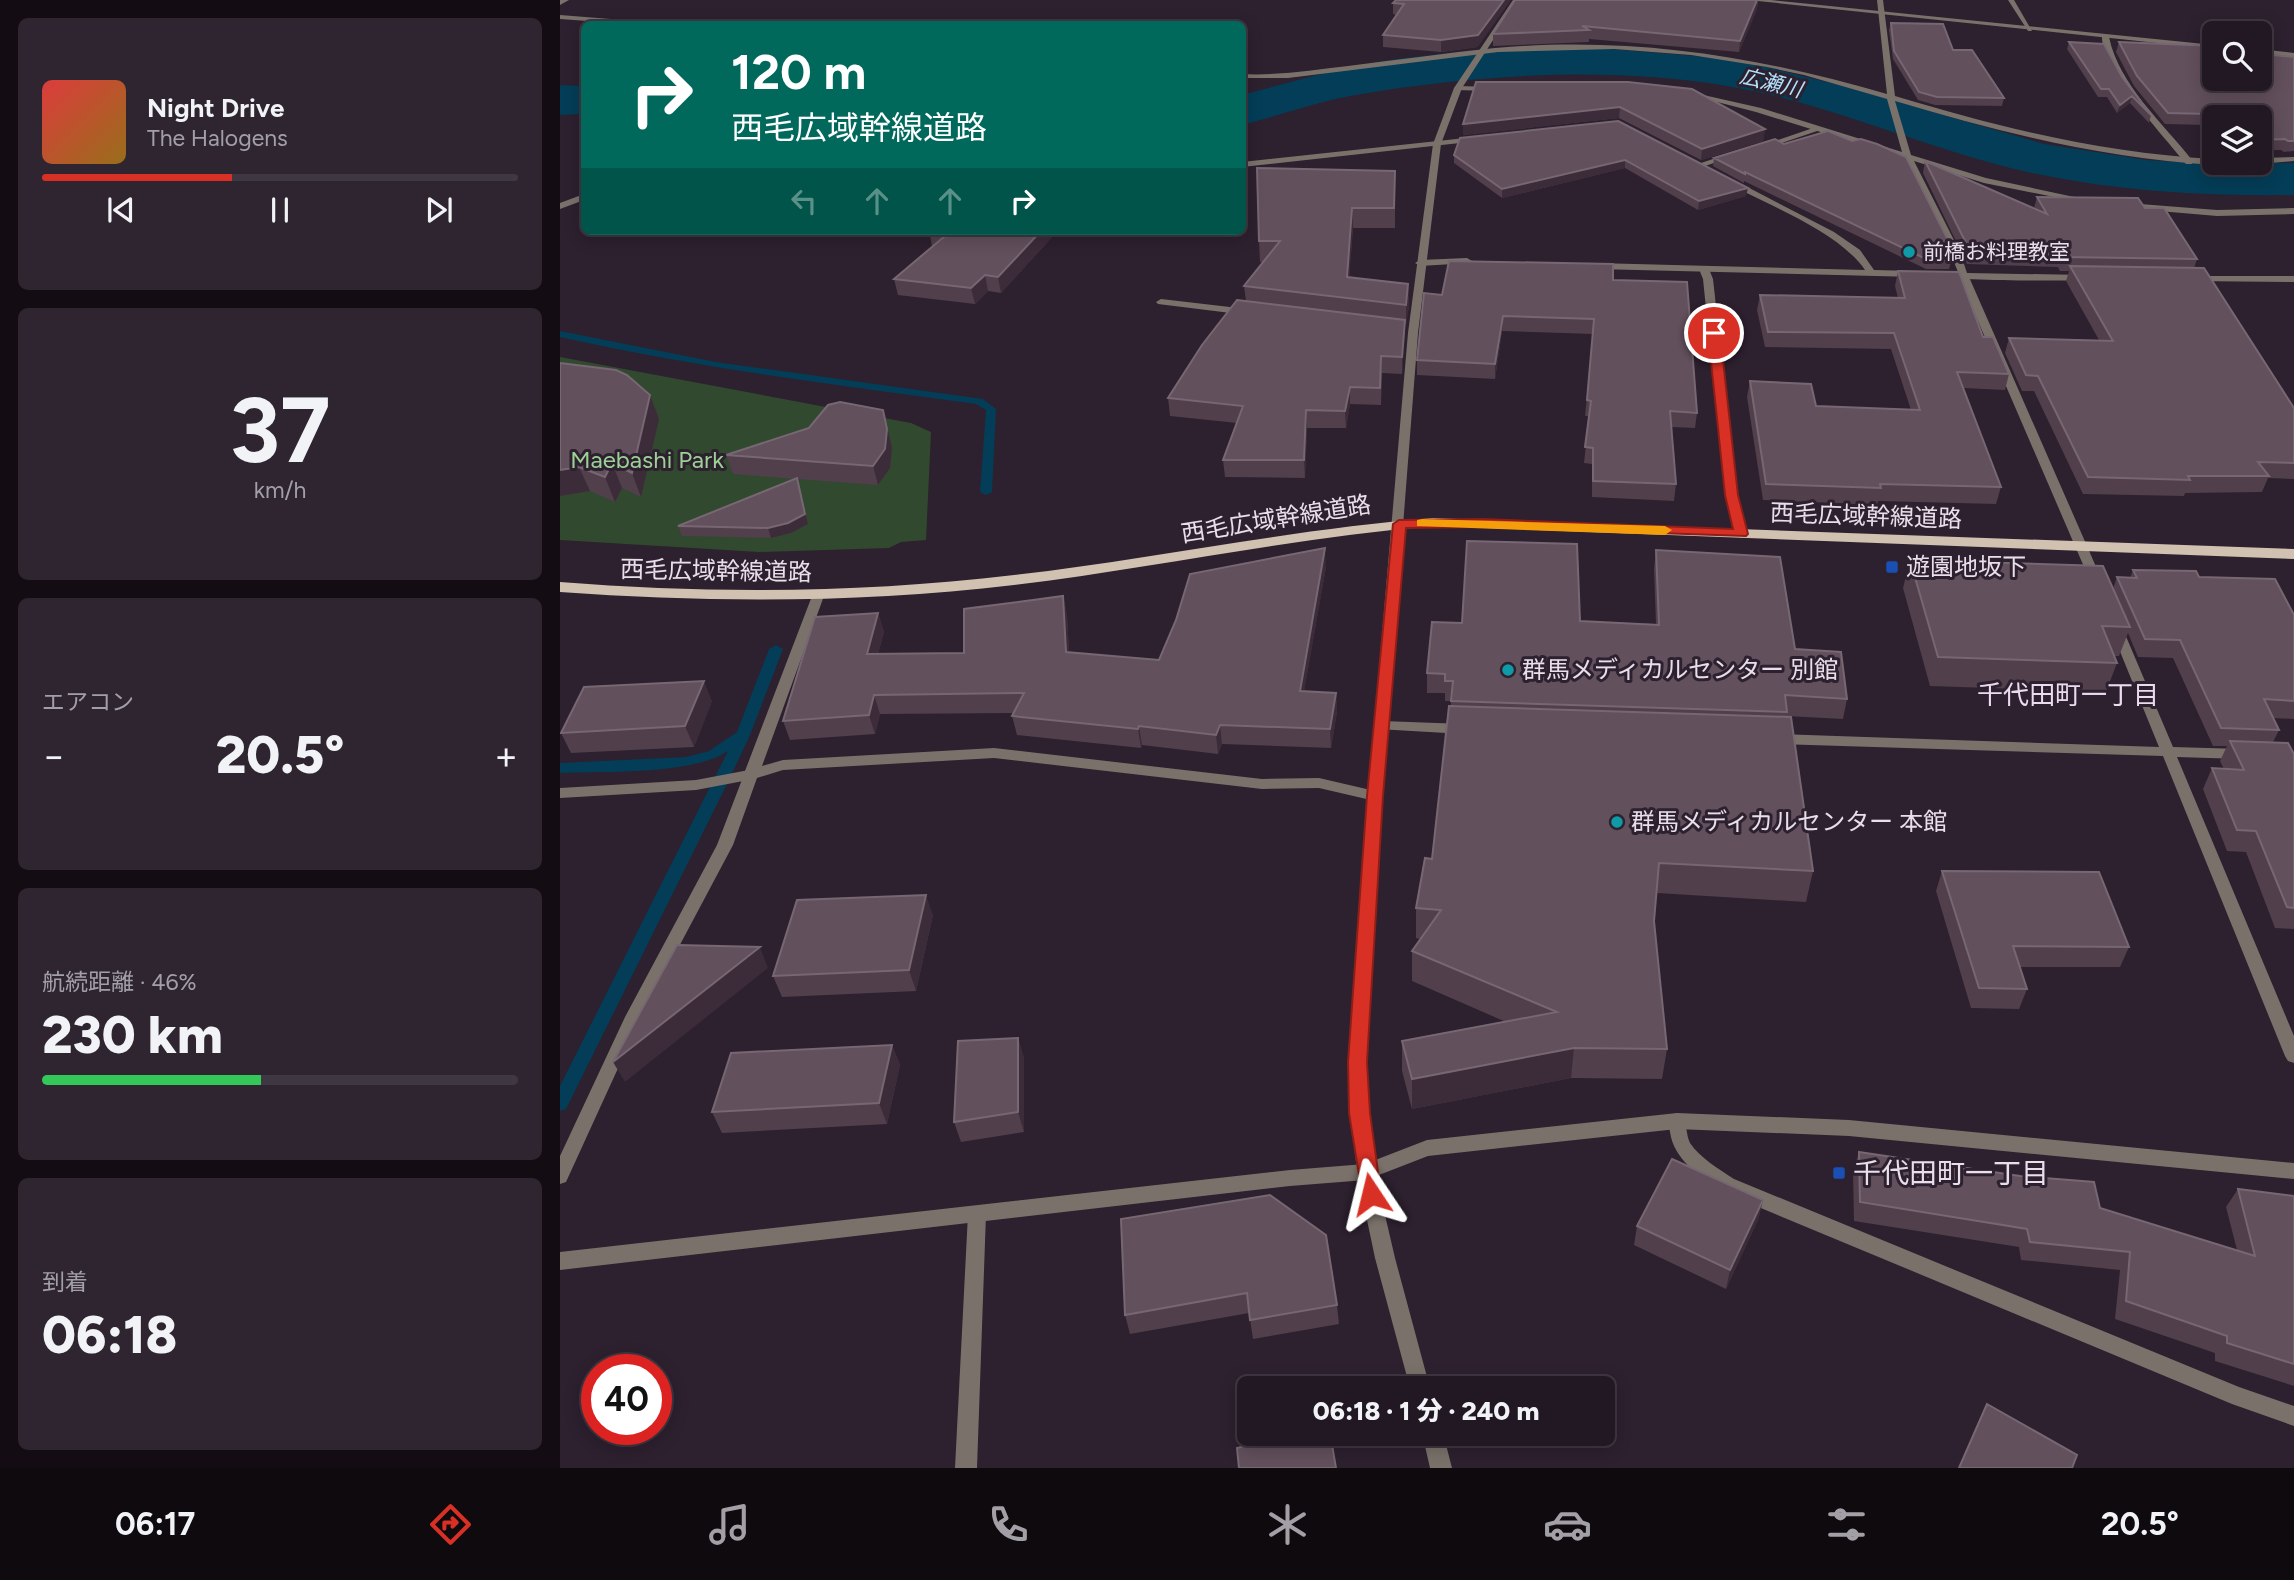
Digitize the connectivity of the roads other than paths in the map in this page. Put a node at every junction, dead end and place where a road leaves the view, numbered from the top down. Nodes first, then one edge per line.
1 (566, 0) edge
2 (1516, 0) edge
3 (1751, 0) edge
4 (1880, 0) edge
5 (2011, 0) edge
6 (560, 4) edge
7 (1882, 13) junction
8 (560, 17) edge
9 (611, 21) edge
10 (2030, 30) junction
11 (2105, 37) junction
12 (2202, 46) edge
13 (2272, 52) edge
14 (1482, 55) junction
15 (2294, 55) edge
16 (1246, 76) edge
17 (1462, 82) junction
18 (1501, 89) edge
19 (1675, 92) edge
20 (1892, 102) junction
21 (1819, 130) junction
22 (1490, 137) edge
23 (1437, 144) junction
24 (1752, 149) edge
25 (1739, 153) edge
26 (1908, 158) junction
27 (1688, 159) edge
28 (2294, 159) edge
29 (2272, 160) edge
30 (2189, 162) junction
31 (2202, 162) edge
32 (1246, 164) edge
33 (1699, 165) junction
34 (1711, 172) edge
35 (1723, 178) edge
36 (581, 199) edge
37 (2101, 202) edge
38 (2113, 204) edge
39 (560, 206) edge
40 (2294, 211) edge
41 (1475, 262) edge
42 (1420, 263) junction
43 (1583, 265) edge
44 (1704, 269) junction
45 (1870, 271) junction
46 (1924, 274) edge
47 (1937, 275) edge
48 (1964, 276) junction
49 (2101, 278) edge
50 (2184, 278) edge
51 (2294, 279) edge
52 (1161, 302) dead end
53 (1254, 313) edge
54 (1399, 524) junction
55 (1741, 534) junction
56 (2081, 546) junction
57 (2294, 554) edge
58 (560, 587) edge
59 (2101, 592) edge
60 (818, 596) junction
61 (2112, 616) edge
62 (1382, 726) junction
63 (1479, 729) edge
64 (1769, 738) edge
65 (2170, 751) junction
66 (2253, 754) edge
67 (749, 775) junction
68 (560, 793) edge
69 (1375, 796) junction
70 (2294, 1056) edge
71 (1677, 1121) junction
72 (2294, 1171) edge
73 (1366, 1172) junction
74 (560, 1176) edge
75 (977, 1214) junction
76 (560, 1261) edge
77 (1417, 1376) edge
78 (2294, 1416) edge
79 (1435, 1446) edge
80 (966, 1468) edge
81 (1441, 1468) edge

1 - 6 street
2 - 14 street
3 - 7 street
4 - 7 street
5 - 10 street
7 - 10 street
7 - 20 street
8 - 9 street
10 - 11 street
11 - 12 street
11 - 30 street
13 - 15 street
14 - 16 street
14 - 17 street
14 - 20 street
17 - 18 street
17 - 23 street
19 - 21 street
20 - 26 street
20 - 30 street
21 - 24 street
21 - 26 street
22 - 23 street
23 - 32 street
23 - 42 street
25 - 33 street
26 - 37 street
26 - 48 street
27 - 33 street
28 - 29 street
30 - 31 street
33 - 34 street
35 - 45 street
36 - 39 street
38 - 40 street
41 - 42 street
42 - 54 street
43 - 44 street
44 - 45 street
44 - 55 street
45 - 46 street
47 - 48 street
48 - 49 street
48 - 56 street
50 - 51 street
52 - 53 street
54 - 55 main road, 西毛広域幹線道路
54 - 60 main road, 西毛広域幹線道路
54 - 62 street
55 - 56 main road, 西毛広域幹線道路
56 - 57 main road, 西毛広域幹線道路
56 - 59 street
58 - 60 main road, 西毛広域幹線道路
60 - 67 street
61 - 65 street
62 - 63 street
62 - 69 street
64 - 65 street
65 - 66 street
65 - 70 street
67 - 68 street
67 - 69 street
67 - 74 street
69 - 73 street
71 - 72 street
71 - 73 street
71 - 78 street
73 - 75 street
73 - 77 street
75 - 76 street
75 - 80 street
79 - 81 street

